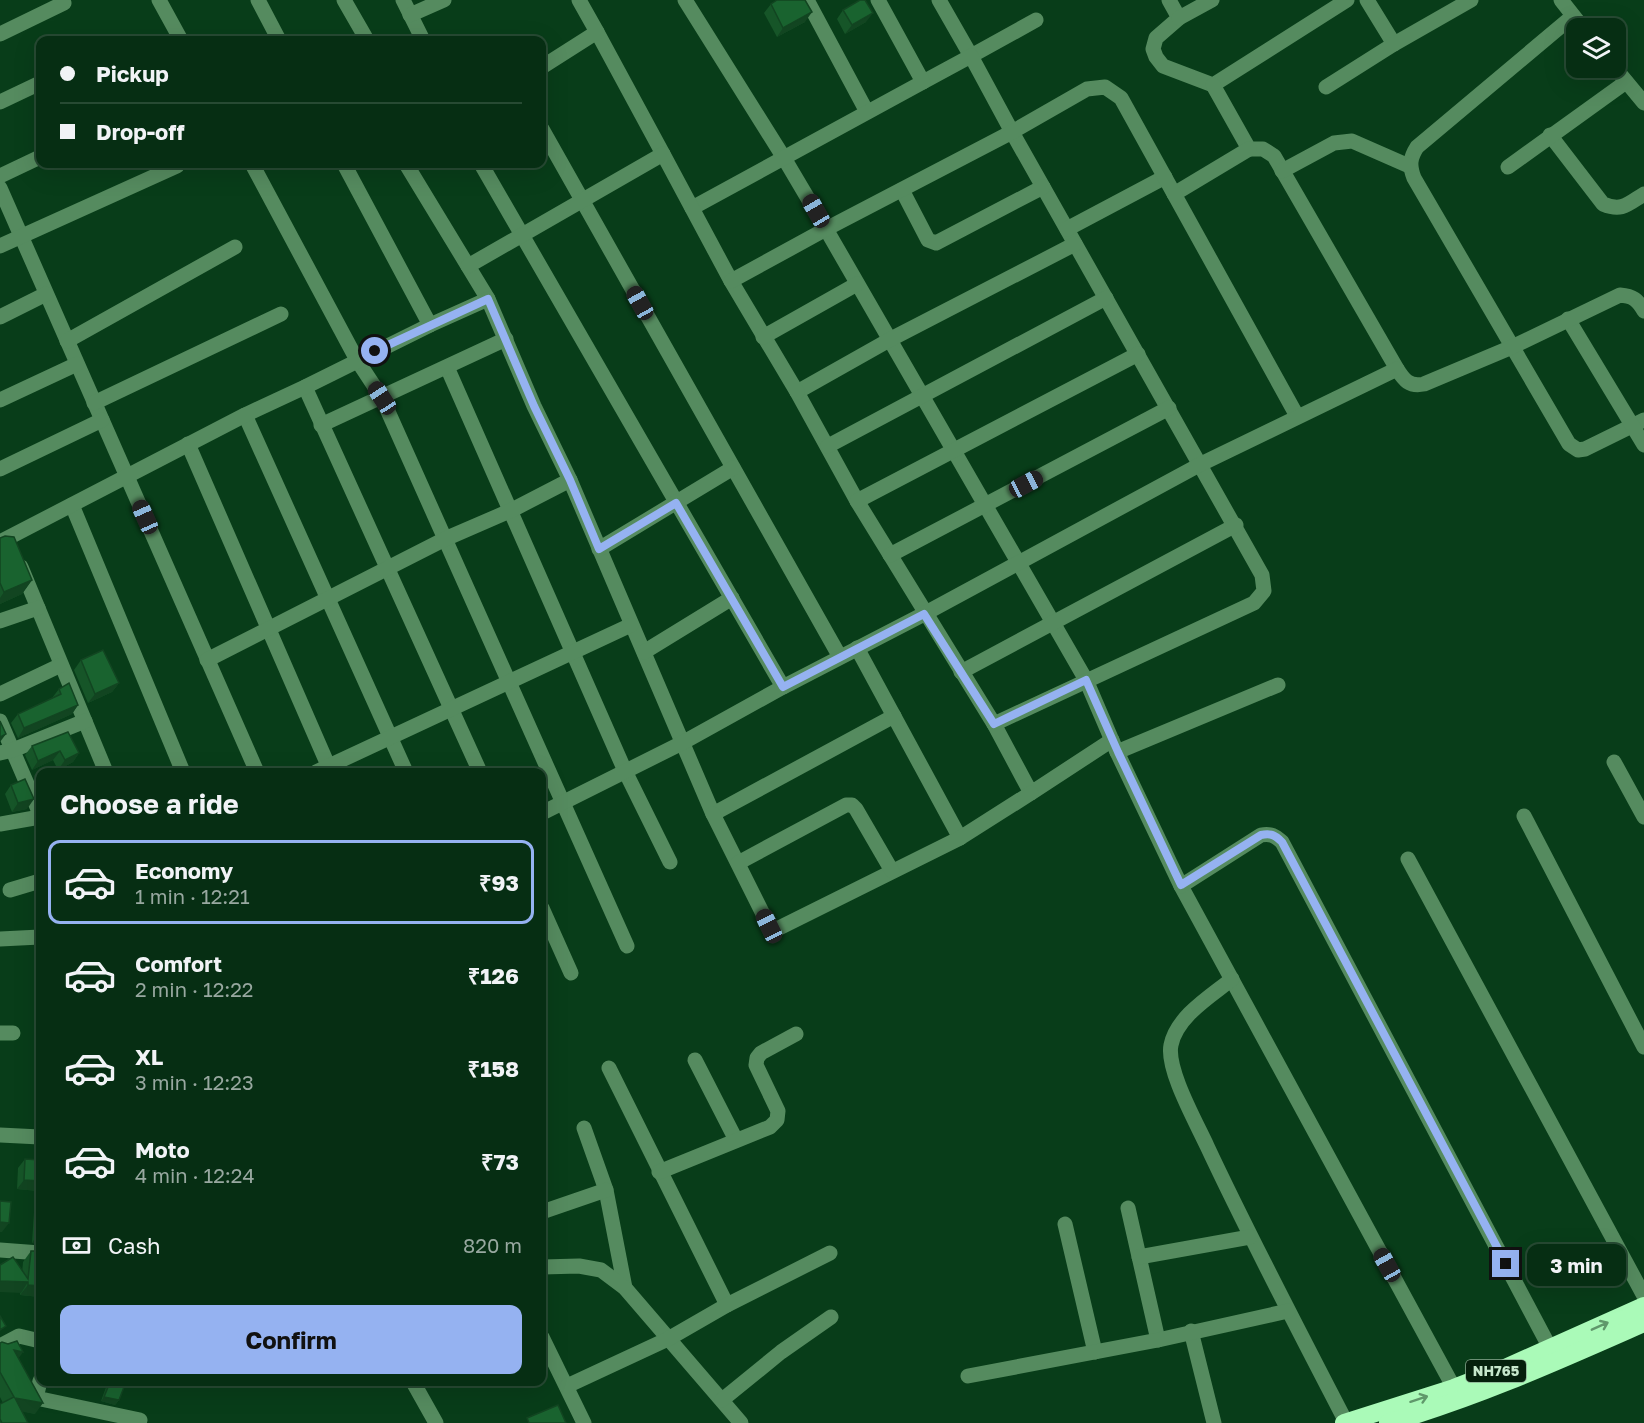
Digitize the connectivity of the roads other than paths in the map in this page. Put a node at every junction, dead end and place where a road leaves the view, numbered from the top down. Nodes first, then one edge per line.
1 (159, 0) edge
2 (258, 0) edge
3 (344, 0) edge
4 (403, 0) edge
5 (444, 0) edge
6 (579, 0) edge
7 (685, 0) edge
8 (807, 0) edge
9 (878, 0) edge
10 (939, 0) edge
11 (1169, 0) edge
12 (1212, 0) edge
13 (1347, 0) edge
14 (1367, 0) edge
15 (1471, 0) edge
16 (1561, 0) edge
17 (64, 3) dead end
18 (410, 15) junction
19 (1573, 16) joint
20 (1179, 18) junction
21 (1036, 20) dead end
22 (597, 32) junction
23 (0, 34) edge
24 (179, 36) edge
25 (277, 36) edge
26 (365, 36) edge
27 (421, 36) edge
28 (1394, 44) junction
29 (971, 56) junction
30 (546, 65) edge
31 (1623, 78) edge
32 (923, 82) junction
33 (1626, 82) junction
34 (36, 85) edge
35 (1213, 85) junction
36 (1326, 87) dead end
37 (0, 102) edge
38 (1644, 103) edge
39 (867, 112) junction
40 (1011, 132) junction
41 (1550, 135) junction
42 (546, 136) edge
43 (1249, 149) junction
44 (663, 154) junction
45 (784, 158) junction
46 (36, 159) edge
47 (1409, 166) junction
48 (1508, 167) dead end
49 (173, 168) edge
50 (254, 168) edge
51 (346, 168) edge
52 (408, 168) edge
53 (483, 168) edge
54 (1282, 171) junction
55 (0, 176) edge
56 (1165, 177) junction
57 (1043, 187) junction
58 (0, 189) edge
59 (902, 190) junction
60 (1174, 194) junction
61 (1644, 194) edge
62 (582, 201) junction
63 (692, 208) junction
64 (826, 229) junction
65 (1067, 229) junction
66 (524, 234) junction
67 (21, 236) junction
68 (1075, 244) junction
69 (0, 246) edge
70 (235, 247) dead end
71 (468, 266) junction
72 (731, 281) junction
73 (857, 284) junction
74 (46, 294) junction
75 (1106, 298) junction
76 (488, 299) junction
77 (1644, 310) edge
78 (281, 314) dead end
79 (0, 317) edge
80 (1568, 319) junction
81 (430, 325) junction
82 (763, 337) junction
83 (506, 339) junction
84 (891, 339) junction
85 (67, 341) junction
86 (1512, 346) junction
87 (1138, 354) junction
88 (357, 360) junction
89 (77, 364) junction
90 (447, 367) junction
91 (1397, 369) junction
92 (306, 387) junction
93 (797, 392) junction
94 (922, 396) junction
95 (382, 398) junction
96 (0, 400) edge
97 (94, 403) junction
98 (1169, 408) junction
99 (245, 415) junction
100 (1297, 416) junction
101 (102, 420) junction
102 (1639, 422) edge
103 (321, 425) junction
104 (188, 444) junction
105 (1644, 445) edge
106 (828, 446) junction
107 (955, 450) junction
108 (1201, 464) junction
109 (733, 468) junction
110 (0, 469) edge
111 (127, 477) junction
112 (570, 480) junction
113 (857, 501) junction
114 (676, 503) junction
115 (72, 505) junction
116 (984, 506) junction
117 (512, 510) junction
118 (1236, 525) junction
119 (445, 539) junction
120 (10, 546) edge
121 (599, 549) junction
122 (890, 555) junction
123 (1018, 563) junction
124 (387, 569) junction
125 (732, 598) junction
126 (328, 599) junction
127 (38, 608) junction
128 (924, 614) junction
129 (0, 621) edge
130 (1053, 623) junction
131 (632, 625) junction
132 (269, 629) junction
133 (857, 648) junction
134 (644, 652) junction
135 (572, 653) junction
136 (840, 657) junction
137 (207, 660) junction
138 (61, 665) junction
139 (961, 672) junction
140 (1086, 680) junction
141 (509, 682) junction
142 (1278, 685) dead end
143 (783, 687) junction
144 (0, 694) edge
145 (451, 710) junction
146 (894, 716) junction
147 (85, 721) junction
148 (0, 722) edge
149 (994, 724) junction
150 (390, 738) junction
151 (682, 743) junction
152 (1115, 746) junction
153 (7, 751) edge
154 (1614, 762) dead end
155 (104, 768) edge
156 (181, 768) edge
157 (255, 768) edge
158 (324, 768) edge
159 (329, 768) edge
160 (404, 768) edge
161 (478, 768) edge
162 (625, 771) junction
163 (1031, 793) junction
164 (563, 802) junction
165 (36, 807) edge
166 (546, 811) edge
167 (713, 814) junction
168 (36, 816) edge
169 (1524, 816) dead end
170 (1644, 817) edge
171 (0, 824) edge
172 (960, 838) junction
173 (1408, 859) dead end
174 (670, 862) dead end
175 (738, 863) junction
176 (892, 871) junction
177 (36, 882) edge
178 (1181, 885) junction
179 (10, 890) dead end
180 (546, 917) edge
181 (36, 937) edge
182 (0, 939) edge
183 (627, 945) dead end
184 (571, 973) dead end
185 (1232, 979) junction
186 (796, 1034) dead end
187 (1644, 1047) edge
188 (695, 1060) dead end
189 (609, 1068) dead end
190 (584, 1128) dead end
191 (0, 1135) edge
192 (36, 1137) edge
193 (736, 1140) junction
194 (659, 1172) junction
195 (606, 1191) junction
196 (1128, 1208) dead end
197 (546, 1211) edge
198 (1065, 1224) dead end
199 (1250, 1237) junction
200 (0, 1250) edge
201 (36, 1253) edge
202 (830, 1253) dead end
203 (1139, 1257) junction
204 (546, 1267) edge
205 (625, 1288) junction
206 (1644, 1296) edge
207 (727, 1305) junction
208 (1644, 1306) edge
209 (1288, 1311) junction
210 (831, 1317) dead end
211 (1644, 1323) edge
212 (1191, 1331) junction
213 (668, 1339) junction
214 (36, 1340) edge
215 (1158, 1340) junction
216 (546, 1345) edge
217 (0, 1346) edge
218 (1550, 1348) junction
219 (1095, 1352) junction
220 (968, 1376) dead end
221 (39, 1386) edge
222 (415, 1386) edge
223 (567, 1386) junction
224 (1454, 1388) junction
225 (722, 1400) junction
226 (140, 1420) dead end
227 (436, 1423) edge
228 (584, 1423) edge
229 (741, 1423) edge
230 (1214, 1423) edge
231 (1345, 1423) edge
232 (1388, 1423) edge

1 - 24 street
2 - 25 street
3 - 26 street
4 - 18 street
5 - 18 street
6 - 22 street
7 - 45 street
8 - 39 street
9 - 32 street
10 - 29 street
11 - 20 street
12 - 20 street
13 - 35 street
14 - 28 street
15 - 28 street
16 - 19 street
17 - 23 street
18 - 27 street
19 - 47 street
20 - 35 street
21 - 29 street
22 - 30 street
22 - 44 street
28 - 36 street
29 - 32 street
29 - 40 street
31 - 33 street
32 - 39 street
33 - 38 street
33 - 41 street
34 - 37 street
35 - 43 street
39 - 45 street
40 - 56 street
40 - 57 street
40 - 59 street
41 - 48 street
41 - 61 street
42 - 62 street
43 - 54 street
43 - 60 street
44 - 62 street
44 - 63 street
45 - 63 street
45 - 64 street
46 - 55 street
47 - 54 street
47 - 86 street
49 - 67 street
50 - 88 street
51 - 81 street
52 - 71 street
53 - 66 street
54 - 91 street
56 - 60 street
56 - 65 street
57 - 59 street
57 - 65 street
58 - 67 street
59 - 64 street
60 - 100 street
62 - 66 street
62 - 109 street
63 - 72 street
64 - 72 street
64 - 73 street
65 - 68 street
66 - 71 street
66 - 114 street
67 - 69 street
67 - 74 street
68 - 75 street
68 - 84 street
70 - 85 street
71 - 76 street
72 - 82 street
73 - 82 street
73 - 84 street
74 - 79 street
74 - 85 street
75 - 87 street
75 - 94 street
76 - 81 street
76 - 83 street
77 - 80 street
78 - 97 street
80 - 86 street
80 - 102 street
81 - 88 street
82 - 93 street
83 - 90 street
83 - 112 street
84 - 93 street
84 - 94 street
85 - 89 street
86 - 91 street
86 - 102 street
87 - 98 street
87 - 107 street
88 - 92 street
88 - 95 street
89 - 96 street
89 - 97 street
90 - 95 street
90 - 117 street
91 - 100 street
92 - 99 street
92 - 103 street
93 - 106 street
94 - 106 street
94 - 107 street
95 - 103 street
95 - 119 street
97 - 101 street
98 - 108 street
98 - 116 street
99 - 104 street
99 - 126 street
100 - 108 street
101 - 110 street
101 - 111 street
102 - 105 street
103 - 124 street
104 - 111 street
104 - 132 street
106 - 113 street
107 - 113 street
107 - 116 street
108 - 118 street
108 - 123 street
109 - 114 street
109 - 136 street
111 - 115 street
111 - 137 street
112 - 117 street
112 - 121 street
113 - 122 street
114 - 121 street
114 - 125 street
115 - 120 street
115 - 156 street
116 - 122 street
116 - 123 street
117 - 119 street
117 - 135 street
118 - 130 street
118 - 140 street
119 - 124 street
119 - 141 street
120 - 127 street
121 - 131 street
122 - 128 street
123 - 128 street
123 - 130 street
124 - 126 street
124 - 145 street
125 - 134 street
125 - 143 street
126 - 132 street
126 - 150 street
127 - 129 street
127 - 138 street
128 - 133 street
128 - 139 street
130 - 139 street
130 - 140 street
131 - 134 street
131 - 135 street
132 - 137 street
132 - 158 street
133 - 136 street
133 - 146 street
134 - 151 street
135 - 141 street
135 - 162 street
136 - 143 street
137 - 157 street
138 - 144 street
138 - 147 street
139 - 149 street
140 - 149 street
140 - 152 street
141 - 145 street
141 - 164 street
142 - 152 street
143 - 151 street
145 - 150 street
145 - 161 street
146 - 167 street
146 - 172 street
147 - 153 street
147 - 155 street
148 - 153 street
149 - 163 street
150 - 159 street
150 - 160 street
151 - 162 street
151 - 167 street
152 - 163 street
152 - 178 street
153 - 165 street
154 - 170 street
162 - 164 street
162 - 174 street
163 - 172 street
164 - 166 street
164 - 183 street
167 - 175 street
168 - 171 street
169 - 187 street
172 - 176 street
173 - 206 street
175 - 176 street
175 - 176 street
177 - 179 street
178 - 185 street
178 - 218 street
180 - 184 street
181 - 182 street
185 - 199 street
185 - 224 street
186 - 193 street
188 - 193 street
189 - 194 street
190 - 195 street
191 - 192 street
193 - 194 street
194 - 207 street
195 - 197 street
195 - 205 street
196 - 203 street
198 - 219 street
199 - 203 street
199 - 209 street
200 - 201 street
202 - 207 street
203 - 215 street
204 - 205 street
205 - 213 street
207 - 213 street
218 -> 208 highway, NH765
209 - 212 street
209 - 231 street
210 - 225 street
211 - 232 highway, NH765
212 - 215 street
212 - 230 street
213 - 223 street
213 - 225 street
214 - 217 street
215 - 219 street
216 - 223 street
218 - 224 highway, NH765
219 - 220 street
221 - 226 street
222 - 227 street
223 - 228 street
231 -> 224 highway, NH765
225 - 229 street

